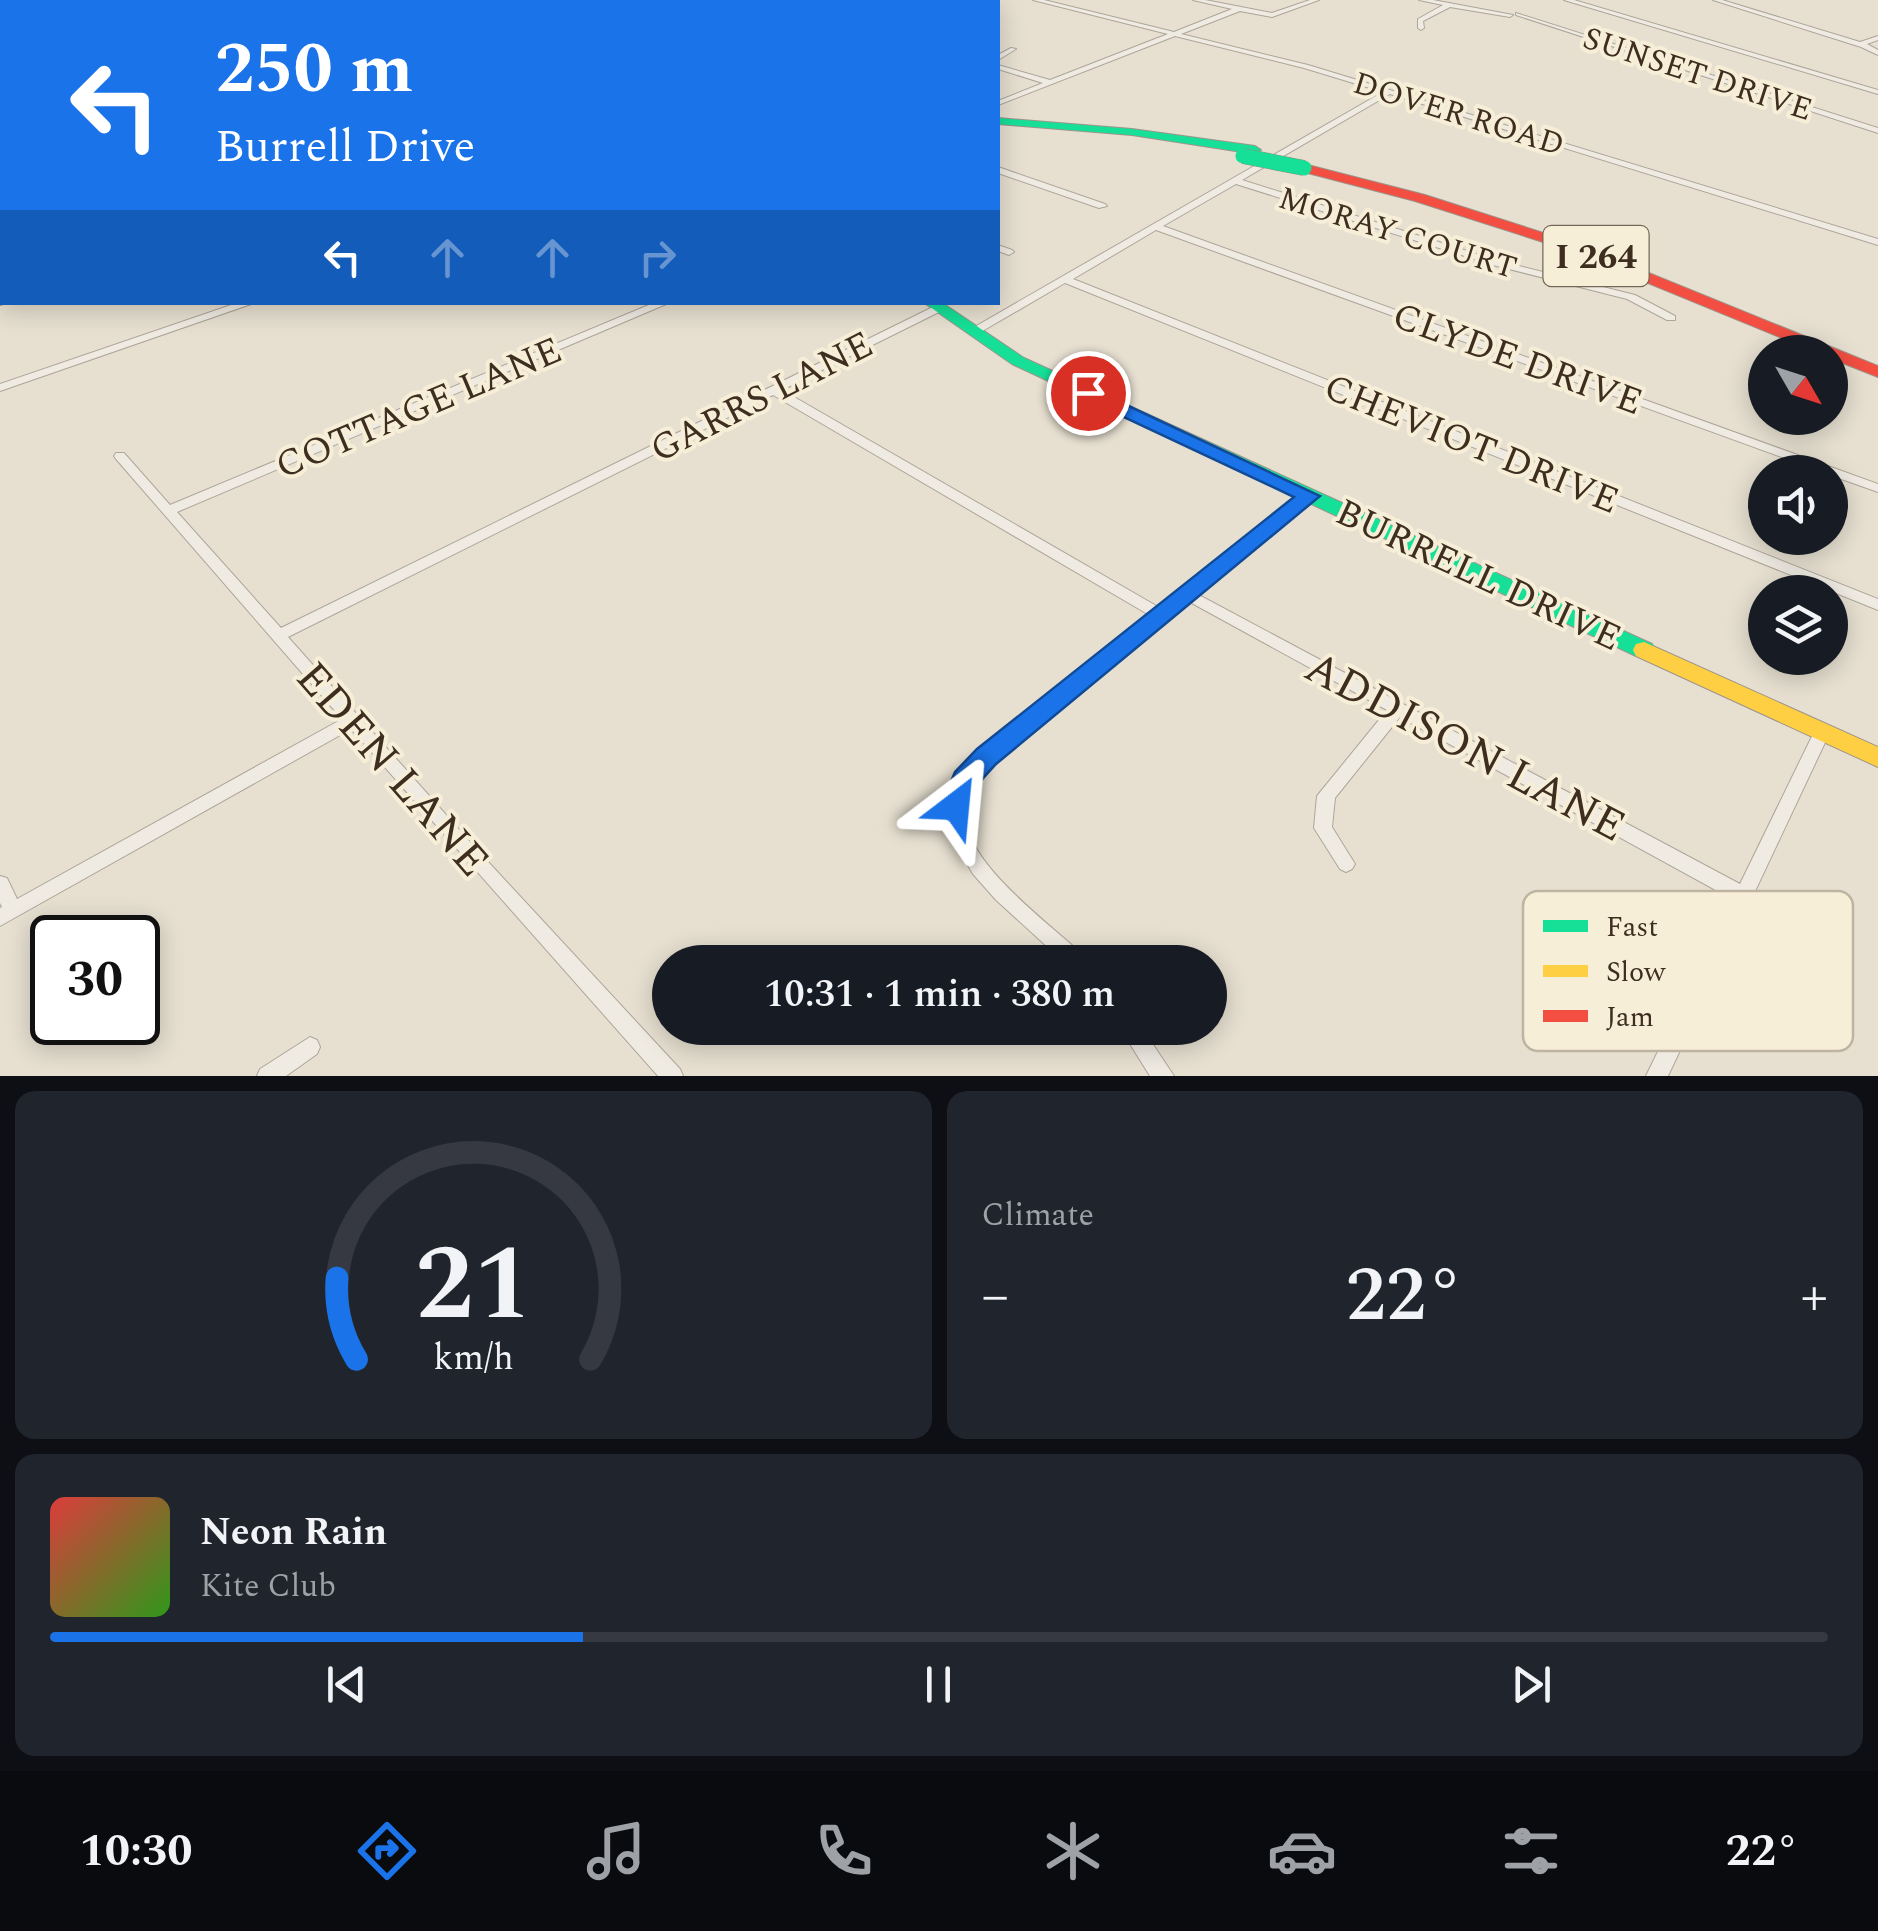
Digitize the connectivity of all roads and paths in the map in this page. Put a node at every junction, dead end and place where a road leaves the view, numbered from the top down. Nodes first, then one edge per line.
1 (1036, 0) edge
2 (1196, 0) edge
3 (1316, 0) edge
4 (1422, 0) edge
5 (1568, 0) edge
6 (1716, 0) edge
7 (1305, 4) joint
8 (1450, 5) junction
9 (1238, 10) junction
10 (1644, 10) dead end
11 (1618, 15) junction
12 (1421, 28) dead end
13 (1177, 34) junction
14 (1734, 36) dead end
15 (1878, 38) edge
16 (1708, 42) junction
17 (1862, 46) junction
18 (1013, 49) dead end
19 (1878, 52) edge
20 (1000, 57) edge
21 (1000, 68) edge
22 (1049, 82) junction
23 (1390, 91) junction
24 (1878, 92) edge
25 (1000, 102) edge
26 (1000, 125) edge
27 (1878, 131) edge
28 (1309, 165) junction
29 (1000, 171) edge
30 (1238, 182) junction
31 (1102, 206) dead end
32 (1158, 228) junction
33 (1878, 242) edge
34 (1067, 280) junction
35 (243, 305) edge
36 (659, 305) edge
37 (934, 306) edge
38 (1671, 318) dead end
39 (976, 331) junction
40 (1878, 358) edge
41 (1878, 372) edge
42 (0, 388) edge
43 (773, 390) junction
44 (120, 456) dead end
45 (1878, 488) edge
46 (1309, 496) junction
47 (169, 510) junction
48 (1188, 594) junction
49 (1878, 605) edge
50 (1160, 615) junction
51 (278, 636) junction
52 (1398, 708) junction
53 (352, 721) junction
54 (1822, 732) junction
55 (1878, 758) edge
56 (1346, 864) dead end
57 (0, 884) edge
58 (1737, 891) edge
59 (1746, 891) edge
60 (6, 914) edge
61 (1059, 945) edge
62 (1142, 1045) edge
63 (310, 1046) dead end
64 (1668, 1051) edge
65 (268, 1076) edge
66 (672, 1076) edge
67 (1163, 1076) edge
68 (1656, 1076) edge

1 - 13 street, DOVER ROAD
2 - 9 street
3 - 7 street
4 - 8 street, SUNSET DRIVE
5 - 11 street
6 - 17 street
7 - 9 street
8 - 12 street
8 - 27 street, SUNSET DRIVE
9 - 13 street
10 - 11 street
11 - 16 street
13 - 22 street
13 - 23 street, DOVER ROAD
14 - 16 street
15 - 17 street
16 - 24 street
17 - 19 street
18 - 20 street
21 - 22 street
22 - 25 street
23 - 30 street
23 - 33 street, DOVER ROAD
26 - 28 main road, I 264
28 - 40 main road, I 264
28 - 41 main road, I 264
29 - 31 street
30 - 32 street
30 - 38 street, MORAY COURT
32 - 34 street
32 - 45 street, CLYDE DRIVE
34 - 39 street
34 - 49 street, CHEVIOT DRIVE
35 - 42 street
36 - 47 street, COTTAGE LANE
37 - 39 main road, GARRS LANE
37 - 43 street, GARRS LANE
39 - 46 main road, BURRELL DRIVE
43 - 50 street
43 - 51 street, GARRS LANE
44 - 47 street, EDEN LANE
46 - 48 street
46 - 54 main road, BURRELL DRIVE
47 - 51 street, EDEN LANE
48 - 50 street
48 - 52 street, ADDISON LANE
50 - 61 street
51 - 53 street, EDEN LANE
52 - 56 street
52 - 58 street, ADDISON LANE
53 - 60 street
53 - 66 street, EDEN LANE
54 - 55 main road, BURRELL DRIVE
54 - 59 street
57 - 60 street
62 - 67 street
63 - 65 street
64 - 68 street

